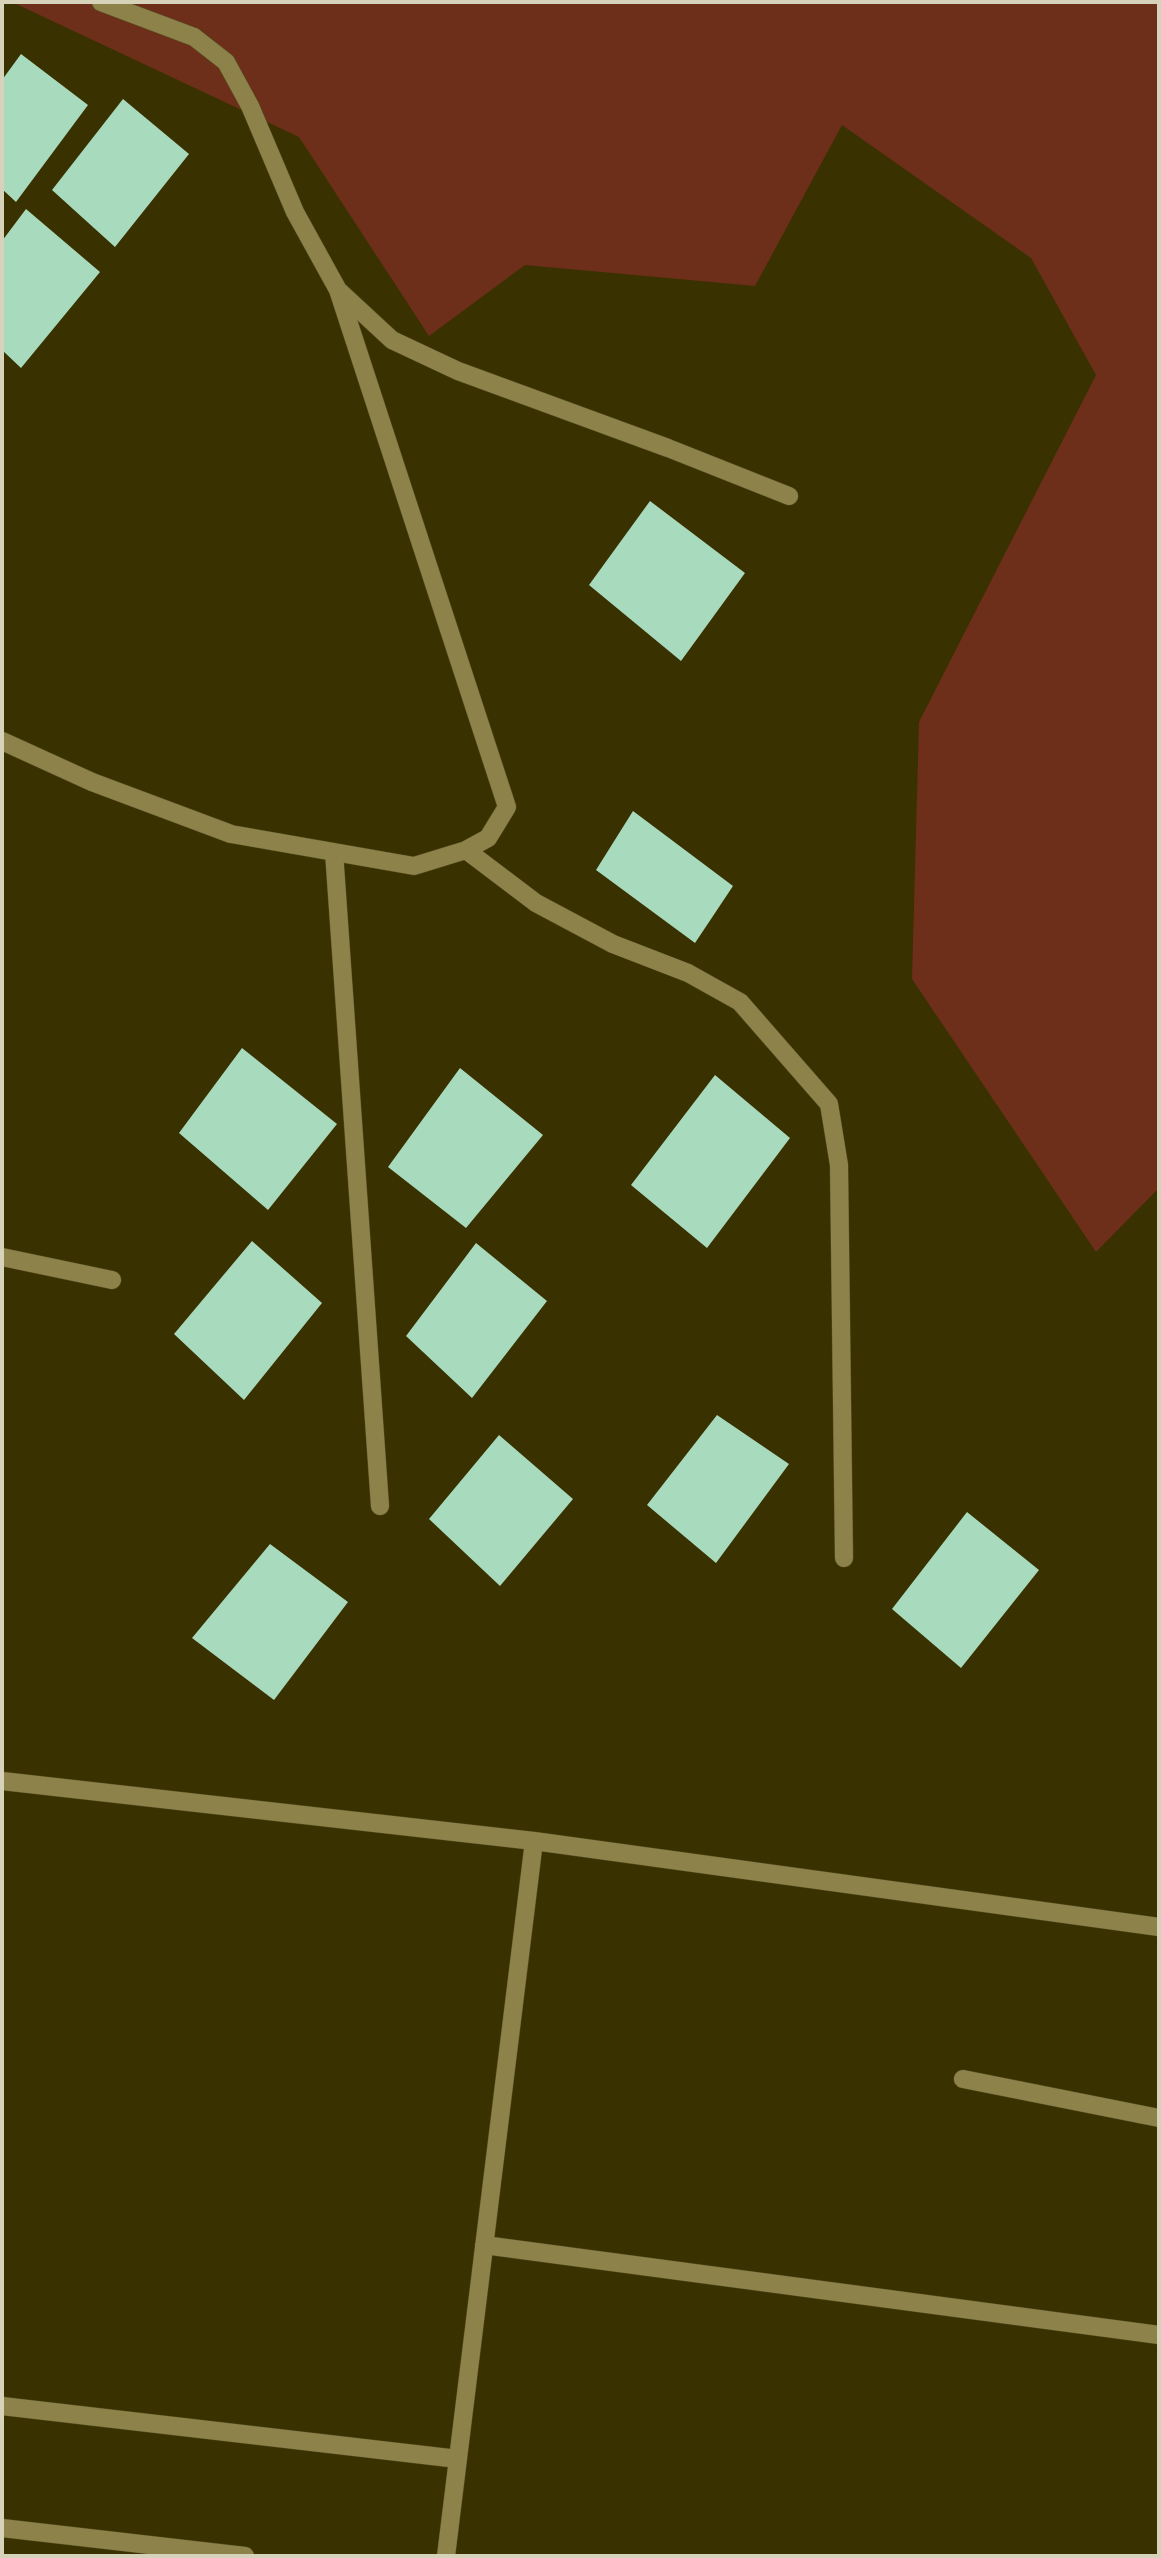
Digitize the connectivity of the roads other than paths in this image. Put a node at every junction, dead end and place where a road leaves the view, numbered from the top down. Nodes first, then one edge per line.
1 (101, 2) edge
2 (338, 290) junction
3 (789, 496) dead end
4 (2, 741) edge
5 (466, 850) junction
6 (334, 852) junction
7 (2, 1257) edge
8 (113, 1280) dead end
9 (380, 1506) dead end
10 (844, 1558) dead end
11 (2, 1781) edge
12 (534, 1841) junction
13 (1159, 1927) edge
14 (963, 2079) dead end
15 (1159, 2118) edge
16 (484, 2245) junction
17 (1159, 2335) edge
18 (2, 2406) edge
19 (458, 2459) junction
20 (2, 2528) edge
21 (245, 2556) edge
22 (446, 2556) edge

1 - 2 street
2 - 3 street
2 - 5 street
4 - 6 street
5 - 6 street
5 - 10 street
6 - 9 street
7 - 8 street
11 - 12 street
12 - 13 street
12 - 16 street
14 - 15 street
16 - 17 street
16 - 19 street
18 - 19 street
19 - 22 street
20 - 21 street

